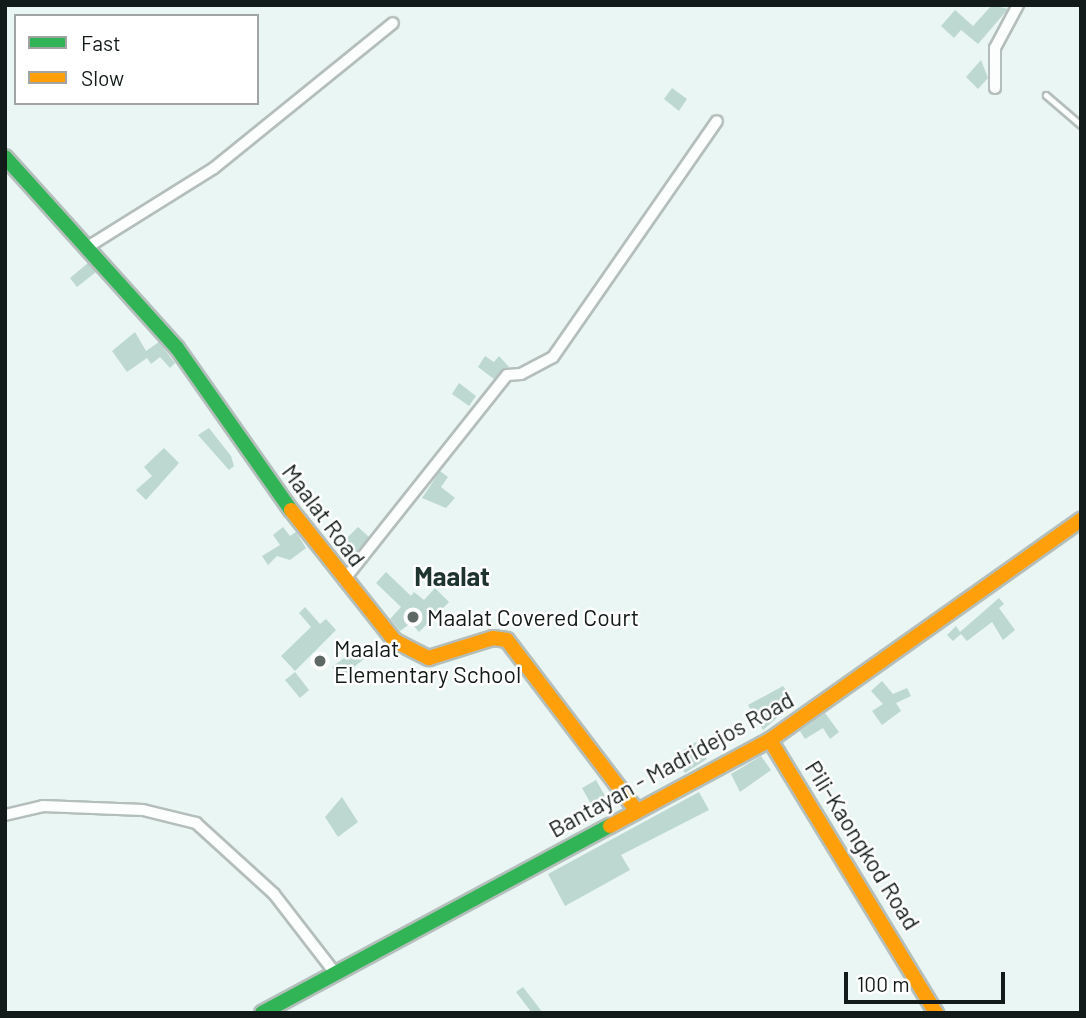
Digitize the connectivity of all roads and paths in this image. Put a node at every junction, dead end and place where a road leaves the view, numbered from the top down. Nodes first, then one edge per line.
1 (1018, 5) edge
2 (393, 23) dead end
3 (995, 88) dead end
4 (1046, 95) dead end
5 (717, 121) dead end
6 (1081, 125) edge
7 (5, 157) edge
8 (86, 248) junction
9 (1081, 520) edge
10 (344, 580) junction
11 (770, 740) junction
12 (636, 811) junction
13 (5, 815) edge
14 (335, 973) junction
15 (262, 1013) edge
16 (936, 1013) edge

1 - 3 street
2 - 8 street
4 - 6 lane
5 - 10 street
7 - 8 street, Maalat Road
8 - 10 street, Maalat Road
9 - 11 street, Bantayan - Madridejos Road
10 - 12 street, Maalat Road
11 - 12 street, Bantayan - Madridejos Road
11 - 16 street, Pili-Kaongkod Road
12 - 14 street, Bantayan - Madridejos Road
13 - 14 street
14 - 15 street, Bantayan - Madridejos Road

